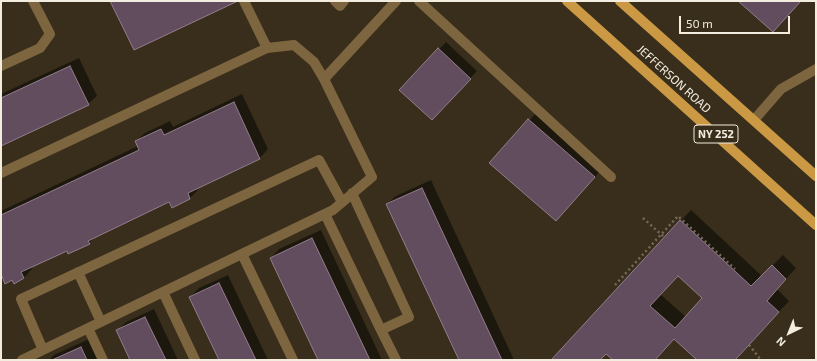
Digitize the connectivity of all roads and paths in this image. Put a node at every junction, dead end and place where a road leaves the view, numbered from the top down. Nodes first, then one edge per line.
1 (33, 1) edge
2 (244, 1) edge
3 (335, 1) edge
4 (344, 1) edge
5 (396, 1) edge
6 (418, 1) edge
7 (567, 1) edge
8 (620, 1) edge
9 (267, 48) junction
10 (1, 66) edge
11 (816, 69) edge
12 (324, 79) junction
13 (754, 120) junction
14 (1, 173) edge
15 (816, 176) edge
16 (611, 177) dead end
17 (352, 193) junction
18 (342, 202) junction
19 (325, 214) junction
20 (643, 218) dead end
21 (816, 224) edge
22 (661, 234) junction
23 (664, 237) dead end
24 (242, 254) junction
25 (735, 269) dead end
26 (78, 272) junction
27 (615, 285) dead end
28 (163, 292) junction
29 (101, 322) junction
30 (88, 328) junction
31 (381, 330) junction
32 (749, 345) dead end
33 (43, 350) junction
34 (22, 360) edge
35 (103, 360) edge
36 (195, 360) edge
37 (293, 360) edge
38 (396, 360) edge
39 (761, 360) edge

1 - 10 street
2 - 9 street
3 - 4 street
5 - 12 street
6 - 16 street
7 - 21 main road, JEFFERSON ROAD / NY 252
8 - 13 main road, JEFFERSON ROAD / NY 252
9 - 12 street
9 - 14 street
11 - 13 street
12 - 17 street
13 - 15 main road, JEFFERSON ROAD / NY 252
17 - 18 street
17 - 31 street
18 - 19 street
18 - 26 street
19 - 24 street
19 - 31 street
20 - 22 path
22 - 23 path
22 - 25 path
22 - 27 path
24 - 28 street
24 - 37 street
26 - 29 street
26 - 33 street
28 - 29 street
28 - 36 street
29 - 30 street
30 - 33 street
30 - 35 street
31 - 38 street
32 - 39 path
33 - 34 street

